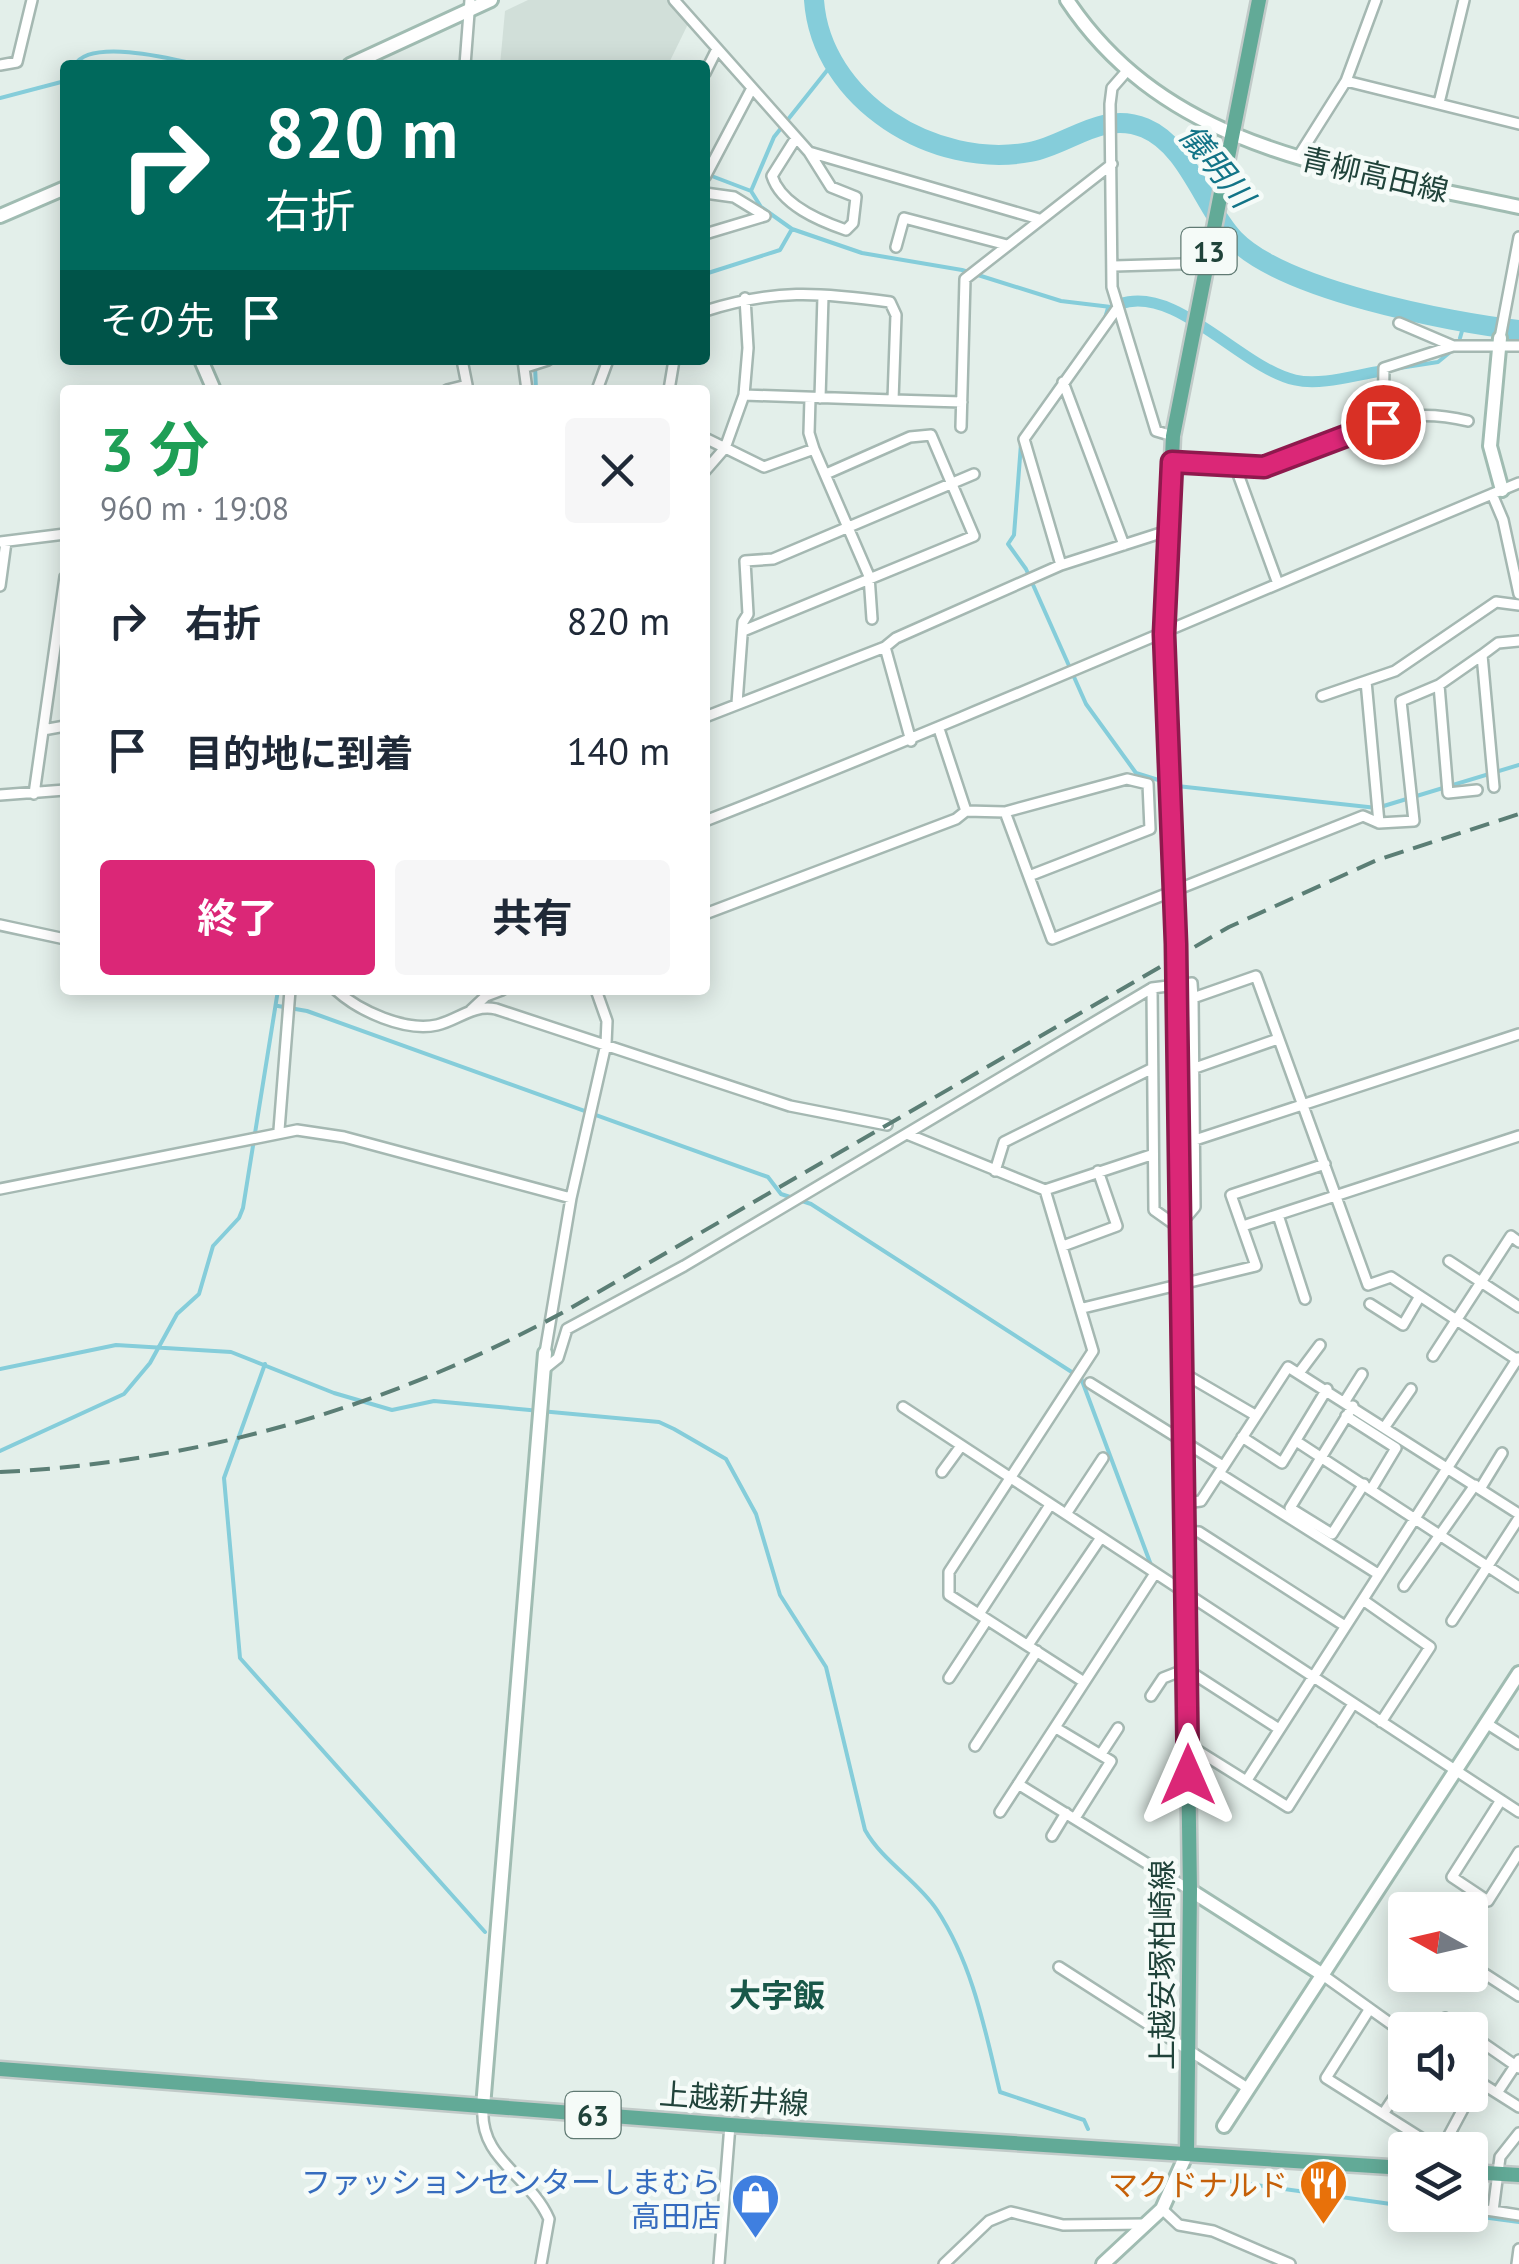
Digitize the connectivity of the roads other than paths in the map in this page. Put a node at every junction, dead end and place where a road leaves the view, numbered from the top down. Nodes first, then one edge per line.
1 (32, 0) edge
2 (491, 0) edge
3 (674, 0) edge
4 (1067, 0) edge
5 (1260, 0) edge
6 (1376, 0) edge
7 (1464, 0) edge
8 (471, 4) edge
9 (718, 49) junction
10 (360, 60) edge
11 (465, 60) edge
12 (710, 64) edge
13 (0, 65) edge
14 (1126, 72) junction
15 (1346, 81) junction
16 (752, 88) junction
17 (1439, 103) junction
18 (1519, 124) edge
19 (1232, 137) junction
20 (796, 138) junction
21 (809, 152) junction
22 (1298, 157) junction
23 (1112, 164) junction
24 (710, 168) edge
25 (60, 190) edge
26 (710, 194) edge
27 (1519, 207) edge
28 (0, 216) edge
29 (1039, 219) junction
30 (710, 232) edge
31 (1519, 237) edge
32 (1006, 245) junction
33 (896, 247) dead end
34 (1182, 264) dead end
35 (1114, 266) junction
36 (823, 296) junction
37 (745, 298) junction
38 (710, 309) edge
39 (1116, 310) junction
40 (1399, 323) dead end
41 (1499, 341) junction
42 (1453, 346) junction
43 (1519, 346) edge
44 (1063, 382) junction
45 (744, 396) junction
46 (815, 398) junction
47 (893, 400) junction
48 (962, 402) junction
49 (1468, 421) dead end
50 (1383, 422) junction
51 (961, 427) dead end
52 (1173, 436) junction
53 (710, 440) edge
54 (725, 448) junction
55 (814, 449) junction
56 (1172, 462) junction
57 (1234, 463) junction
58 (710, 465) edge
59 (826, 474) junction
60 (974, 474) dead end
61 (1519, 482) edge
62 (952, 485) junction
63 (1497, 492) junction
64 (848, 525) junction
65 (1167, 531) junction
66 (60, 535) edge
67 (3, 542) edge
68 (1124, 545) junction
69 (1062, 565) junction
70 (869, 576) junction
71 (1277, 581) junction
72 (0, 586) edge
73 (1519, 594) edge
74 (1519, 605) edge
75 (60, 611) edge
76 (872, 619) dead end
77 (743, 631) junction
78 (1164, 634) junction
79 (1519, 641) edge
80 (885, 648) junction
81 (1482, 655) junction
82 (60, 658) edge
83 (53, 659) junction
84 (1366, 681) junction
85 (1439, 685) junction
86 (1322, 696) dead end
87 (737, 703) junction
88 (710, 714) edge
89 (60, 727) edge
90 (939, 728) junction
91 (43, 730) junction
92 (911, 741) junction
93 (1494, 787) dead end
94 (1477, 790) dead end
95 (60, 791) edge
96 (34, 794) junction
97 (0, 795) edge
98 (966, 812) junction
99 (1005, 812) junction
100 (710, 819) edge
101 (1379, 824) junction
102 (1028, 876) junction
103 (710, 912) edge
104 (0, 925) edge
105 (60, 939) edge
106 (1152, 988) junction
107 (290, 995) edge
108 (343, 995) edge
109 (489, 995) edge
110 (598, 995) edge
111 (1192, 998) junction
112 (470, 1011) junction
113 (1519, 1034) edge
114 (1278, 1039) junction
115 (606, 1044) junction
116 (1195, 1068) junction
117 (1150, 1069) junction
118 (1306, 1105) junction
119 (887, 1125) dead end
120 (279, 1130) junction
121 (907, 1134) junction
122 (1519, 1136) edge
123 (1195, 1140) junction
124 (1151, 1155) junction
125 (1325, 1164) junction
126 (995, 1171) junction
127 (1098, 1171) junction
128 (0, 1189) edge
129 (1045, 1190) junction
130 (1339, 1196) junction
131 (571, 1198) junction
132 (1278, 1215) junction
133 (1242, 1226) junction
134 (1178, 1227) junction
135 (1519, 1242) edge
136 (1063, 1246) junction
137 (1449, 1261) dead end
138 (1181, 1284) junction
139 (1481, 1284) junction
140 (1420, 1296) junction
141 (1304, 1299) dead end
142 (1370, 1304) dead end
143 (1083, 1308) junction
144 (1519, 1308) edge
145 (1456, 1320) junction
146 (1320, 1344) dead end
147 (545, 1352) joint
148 (1433, 1356) dead end
149 (1518, 1359) edge
150 (540, 1372) junction
151 (1183, 1373) junction
152 (1299, 1373) junction
153 (1362, 1374) dead end
154 (1090, 1383) dead end
155 (1327, 1389) junction
156 (1411, 1390) dead end
157 (1349, 1404) junction
158 (903, 1407) dead end
159 (1255, 1415) junction
160 (1346, 1416) junction
161 (1384, 1428) junction
162 (1242, 1437) junction
163 (1182, 1439) junction
164 (1296, 1441) junction
165 (961, 1446) junction
166 (1502, 1453) dead end
167 (1103, 1458) dead end
168 (1322, 1458) junction
169 (1448, 1468) junction
170 (1221, 1470) junction
171 (942, 1472) dead end
172 (1008, 1477) junction
173 (1368, 1486) junction
174 (1478, 1487) junction
175 (1519, 1496) edge
176 (1184, 1503) junction
177 (1050, 1504) junction
178 (1066, 1514) junction
179 (1516, 1514) edge
180 (1416, 1518) junction
181 (1184, 1532) junction
182 (1441, 1534) junction
183 (1100, 1538) junction
184 (1488, 1566) junction
185 (1154, 1574) junction
186 (1378, 1574) junction
187 (1404, 1586) dead end
188 (1519, 1587) edge
189 (1186, 1591) junction
190 (1363, 1600) junction
191 (983, 1617) junction
192 (1452, 1621) dead end
193 (1345, 1626) junction
194 (1032, 1648) junction
195 (1186, 1668) junction
196 (1519, 1673) edge
197 (1313, 1677) junction
198 (950, 1678) dead end
199 (1084, 1682) junction
200 (1151, 1696) dead end
201 (1353, 1704) junction
202 (1381, 1722) junction
203 (1486, 1723) junction
204 (1056, 1728) junction
205 (1118, 1728) dead end
206 (1279, 1729) junction
207 (1188, 1744) junction
208 (1519, 1744) edge
209 (975, 1746) dead end
210 (1101, 1754) junction
211 (1454, 1771) junction
212 (1247, 1780) junction
213 (1018, 1784) junction
214 (1501, 1800) junction
215 (1000, 1812) dead end
216 (1519, 1812) edge
217 (1071, 1816) junction
218 (1052, 1836) dead end
219 (1519, 1852) edge
220 (1190, 1890) junction
221 (1060, 1967) dead end
222 (1320, 1973) junction
223 (1488, 1976) edge
224 (1519, 1996) edge
225 (1369, 2010) junction
226 (1388, 2023) edge
227 (1488, 2045) edge
228 (1190, 2053) junction
229 (1518, 2064) edge
230 (0, 2070) edge
231 (1488, 2088) edge
232 (1249, 2090) junction
233 (1496, 2093) junction
234 (483, 2107) junction
235 (1519, 2107) edge
236 (1388, 2108) edge
237 (1384, 2114) junction
238 (730, 2126) junction
239 (1224, 2126) dead end
240 (1412, 2132) edge
241 (1519, 2133) edge
242 (1187, 2153) junction
243 (1388, 2167) edge
244 (1488, 2173) edge
245 (1496, 2174) junction
246 (1519, 2175) edge
247 (1162, 2209) junction
248 (1488, 2210) edge
249 (1494, 2211) junction
250 (1519, 2215) edge
251 (1146, 2224) junction
252 (1519, 2249) edge
253 (541, 2264) edge
254 (719, 2264) edge
255 (944, 2264) edge
256 (1103, 2264) edge
257 (1290, 2264) edge
258 (1517, 2264) edge

1 - 13 street
2 - 8 street
3 - 9 street
4 - 14 street, 青柳高田線
5 - 19 main road, 13
6 - 15 street
7 - 17 street
8 - 10 street
8 - 11 street
9 - 12 street
9 - 16 street
14 - 19 street, 青柳高田線
14 - 23 street
15 - 17 street
15 - 22 street
16 - 20 street
16 - 24 street
17 - 18 street
19 - 22 street, 青柳高田線
19 - 52 main road, 上越安塚柏崎線 / 13
20 - 21 street
20 - 21 street
21 - 29 street
22 - 27 street, 青柳高田線
23 - 29 street
23 - 35 street
25 - 28 street
26 - 30 street
29 - 32 street
31 - 41 street
32 - 33 street
32 - 48 street
34 - 35 street
35 - 39 street
36 - 37 street
36 - 46 street
36 - 47 street
37 - 38 street
37 - 45 street
39 - 44 street
39 - 52 street
40 - 42 street
41 - 42 street
41 - 43 street
41 - 63 street
42 - 50 street
44 - 68 street
44 - 69 street
45 - 46 street
45 - 54 street
46 - 47 street
46 - 55 street
47 - 48 street
48 - 51 street
49 - 50 street
50 - 57 street
52 - 56 main road, 上越安塚柏崎線 / 13
53 - 54 street
54 - 55 street
54 - 58 street
55 - 59 street
56 - 57 street
56 - 65 main road, 上越安塚柏崎線 / 13
57 - 71 street
59 - 62 street
59 - 64 street
60 - 62 street
61 - 63 street
62 - 64 street
62 - 70 street
63 - 71 street
63 - 73 street
64 - 70 street
64 - 77 street
65 - 68 street
65 - 78 main road, 上越安塚柏崎線 / 13
66 - 67 street
67 - 72 street
68 - 69 street
69 - 80 street
70 - 76 street
70 - 77 street
71 - 78 street
74 - 84 street
75 - 83 street
77 - 87 street
78 - 90 street
78 - 134 main road, 上越安塚柏崎線 / 13, bridge
79 - 81 street
80 - 87 street
80 - 92 street
81 - 85 street
81 - 93 street
82 - 83 street
83 - 91 street
84 - 86 street
84 - 101 street
85 - 94 street
85 - 101 street
87 - 88 street
89 - 91 street
90 - 92 street
90 - 98 street
91 - 96 street
92 - 100 street
95 - 96 street
96 - 97 street
98 - 99 street
98 - 103 street
99 - 102 street
99 - 102 street
101 - 102 street
104 - 105 street
106 - 111 street
106 - 117 street
106 - 121 street
107 - 120 street
108 - 112 street
109 - 112 street
110 - 115 street
111 - 114 street
111 - 116 street
112 - 115 street
113 - 118 street
114 - 116 street
114 - 118 street
115 - 119 street
115 - 131 street
116 - 123 street
117 - 124 street
117 - 126 street
118 - 123 street
118 - 125 street
120 - 128 street
120 - 131 street
121 - 126 street
121 - 150 street
122 - 130 street
123 - 134 street
124 - 127 street
124 - 134 street
125 - 130 street
125 - 133 street
126 - 129 street
127 - 129 street
127 - 136 street
129 - 136 street
130 - 132 street
130 - 140 street
131 - 147 street
132 - 133 street
132 - 141 street
133 - 138 street
134 - 138 main road, 上越安塚柏崎線 / 13
135 - 139 street
136 - 143 street
137 - 139 street
138 - 143 street
138 - 151 main road, 上越安塚柏崎線 / 13
139 - 144 street
139 - 145 street
140 - 142 street
140 - 145 street
143 - 172 street
145 - 148 street
145 - 149 street
146 - 152 street
147 - 150 street
149 - 169 street
150 - 234 street
151 - 159 street
151 - 163 main road, 上越安塚柏崎線 / 13
152 - 155 street
152 - 159 street
153 - 157 street
154 - 163 street
155 - 157 street
155 - 164 street
156 - 161 street
157 - 160 street
157 - 161 street
158 - 165 street
159 - 162 street
160 - 168 street
160 - 173 street
161 - 169 street
162 - 164 street
162 - 170 street
163 - 170 street
163 - 176 main road, 上越安塚柏崎線 / 13
164 - 168 street
165 - 171 street
165 - 172 street
166 - 174 street
167 - 178 street
168 - 173 street
168 - 173 street
169 - 174 street
169 - 180 street
170 - 176 street
170 - 186 street
172 - 177 street
172 - 191 street
173 - 180 street
174 - 179 street
174 - 182 street
175 - 179 street
176 - 181 main road, 上越安塚柏崎線 / 13
177 - 178 street
177 - 191 street
178 - 183 street
179 - 184 street
180 - 182 street
180 - 186 street
181 - 189 main road, 上越安塚柏崎線 / 13
181 - 193 street
182 - 184 street
182 - 187 street
183 - 185 street
183 - 194 street
184 - 188 street
184 - 192 street
185 - 189 street
185 - 199 street
186 - 190 street
189 - 195 main road, 上越安塚柏崎線 / 13
189 - 197 street
190 - 193 street
190 - 202 street
191 - 194 street
191 - 198 street
193 - 197 street
194 - 199 street
194 - 209 street
195 - 200 street
195 - 206 street
195 - 207 main road, 上越安塚柏崎線 / 13
196 - 203 street
197 - 201 street
197 - 206 street
199 - 204 street
201 - 202 street
201 - 212 street
202 - 211 street
203 - 208 street
203 - 211 street
204 - 210 street
204 - 213 street
205 - 210 street
206 - 212 street
207 - 212 street
207 - 220 main road, 上越安塚柏崎線 / 13
210 - 217 street
211 - 214 street
211 - 222 street
213 - 215 street
213 - 217 street
214 - 216 street
214 - 219 street
217 - 218 street
217 - 220 street
220 - 222 street
220 - 228 main road, 上越安塚柏崎線 / 13
221 - 228 street
222 - 225 street
222 - 232 street
223 - 224 street
225 - 226 street
225 - 237 street
227 - 229 street
228 - 232 street
228 - 242 main road, 上越安塚柏崎線 / 13
229 - 233 street
230 - 234 main road, 上越新井線 / 63
231 - 233 street
232 - 239 street
233 - 235 street
234 - 238 main road, 上越新井線 / 63
234 - 253 street
236 - 237 street
237 - 240 street
238 - 242 main road, 上越新井線 / 63
238 - 254 street
241 - 245 street
242 - 243 main road, 上越新井線 / 63
242 - 247 street
244 - 245 main road
245 - 246 main road
245 - 249 street
247 - 251 street
247 - 257 street
248 - 249 street
249 - 250 street
251 - 255 street
251 - 256 street
252 - 258 street

